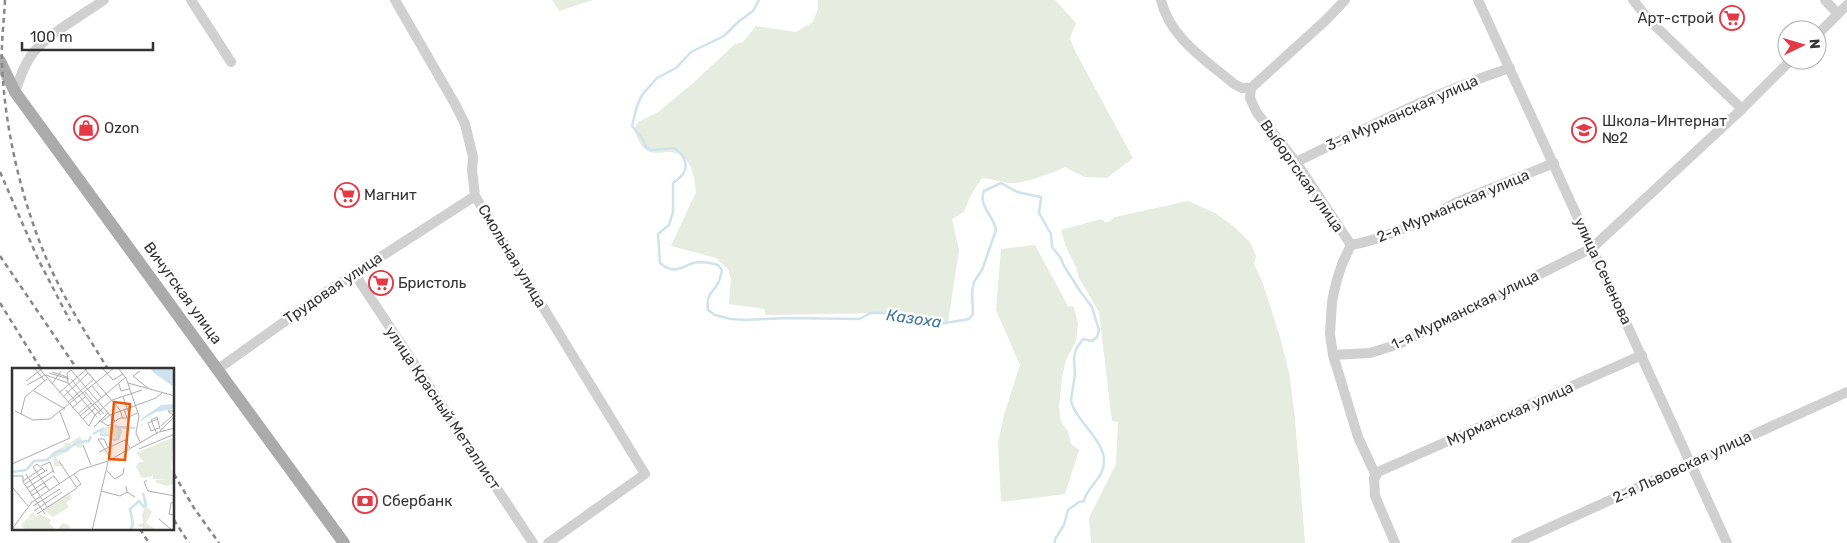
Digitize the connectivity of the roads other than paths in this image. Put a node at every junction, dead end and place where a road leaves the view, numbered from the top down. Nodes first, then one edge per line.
1 (104, 0) edge
2 (191, 0) edge
3 (396, 0) edge
4 (1161, 0) edge
5 (1345, 0) edge
6 (1478, 0) edge
7 (1633, 0) edge
8 (1825, 0) edge
9 (1847, 5) edge
10 (1838, 14) junction
11 (1827, 25) edge
12 (0, 60) edge
13 (231, 62) dead end
14 (1510, 68) junction
15 (1781, 70) edge
16 (1251, 88) junction
17 (15, 92) junction
18 (1742, 109) junction
19 (1296, 162) junction
20 (1554, 163) junction
21 (475, 196) junction
22 (1350, 245) junction
23 (1592, 248) junction
24 (354, 273) junction
25 (1333, 355) junction
26 (1642, 355) junction
27 (218, 369) junction
28 (1847, 392) edge
29 (1690, 463) junction
30 (1377, 474) junction
31 (344, 543) edge
32 (532, 543) edge
33 (548, 543) edge
34 (1395, 543) edge
35 (1516, 543) edge
36 (1727, 543) edge

1 - 17 street
2 - 13 street
3 - 21 street, Смольная улица
4 - 16 street
5 - 16 street
6 - 14 street, улица Сеченова
7 - 18 street
8 - 10 street
9 - 10 street
10 - 11 street
12 - 17 main road, Вичугская улица
14 - 19 street, 3-я Мурманская улица
14 - 20 street, улица Сеченова
15 - 18 street, 1-я Мурманская улица
16 - 19 street, Выборгская улица
17 - 27 main road, Вичугская улица
18 - 23 street, 1-я Мурманская улица
19 - 22 street, Выборгская улица
20 - 22 street, 2-я Мурманская улица
20 - 23 street, улица Сеченова
21 - 24 street, Трудовая улица
21 - 33 street, Смольная улица
22 - 25 street, Выборгская улица
23 - 25 street, 1-я Мурманская улица
23 - 26 street, улица Сеченова
24 - 27 street, Трудовая улица
24 - 32 street, улица Красный Металлист
25 - 30 street, Выборгская улица
26 - 29 street, улица Сеченова
26 - 30 street, Мурманская улица
27 - 31 main road, Вичугская улица
28 - 29 street, 2-я Львовская улица
29 - 35 street, 2-я Львовская улица
29 - 36 street, улица Сеченова
30 - 34 street, Выборгская улица

